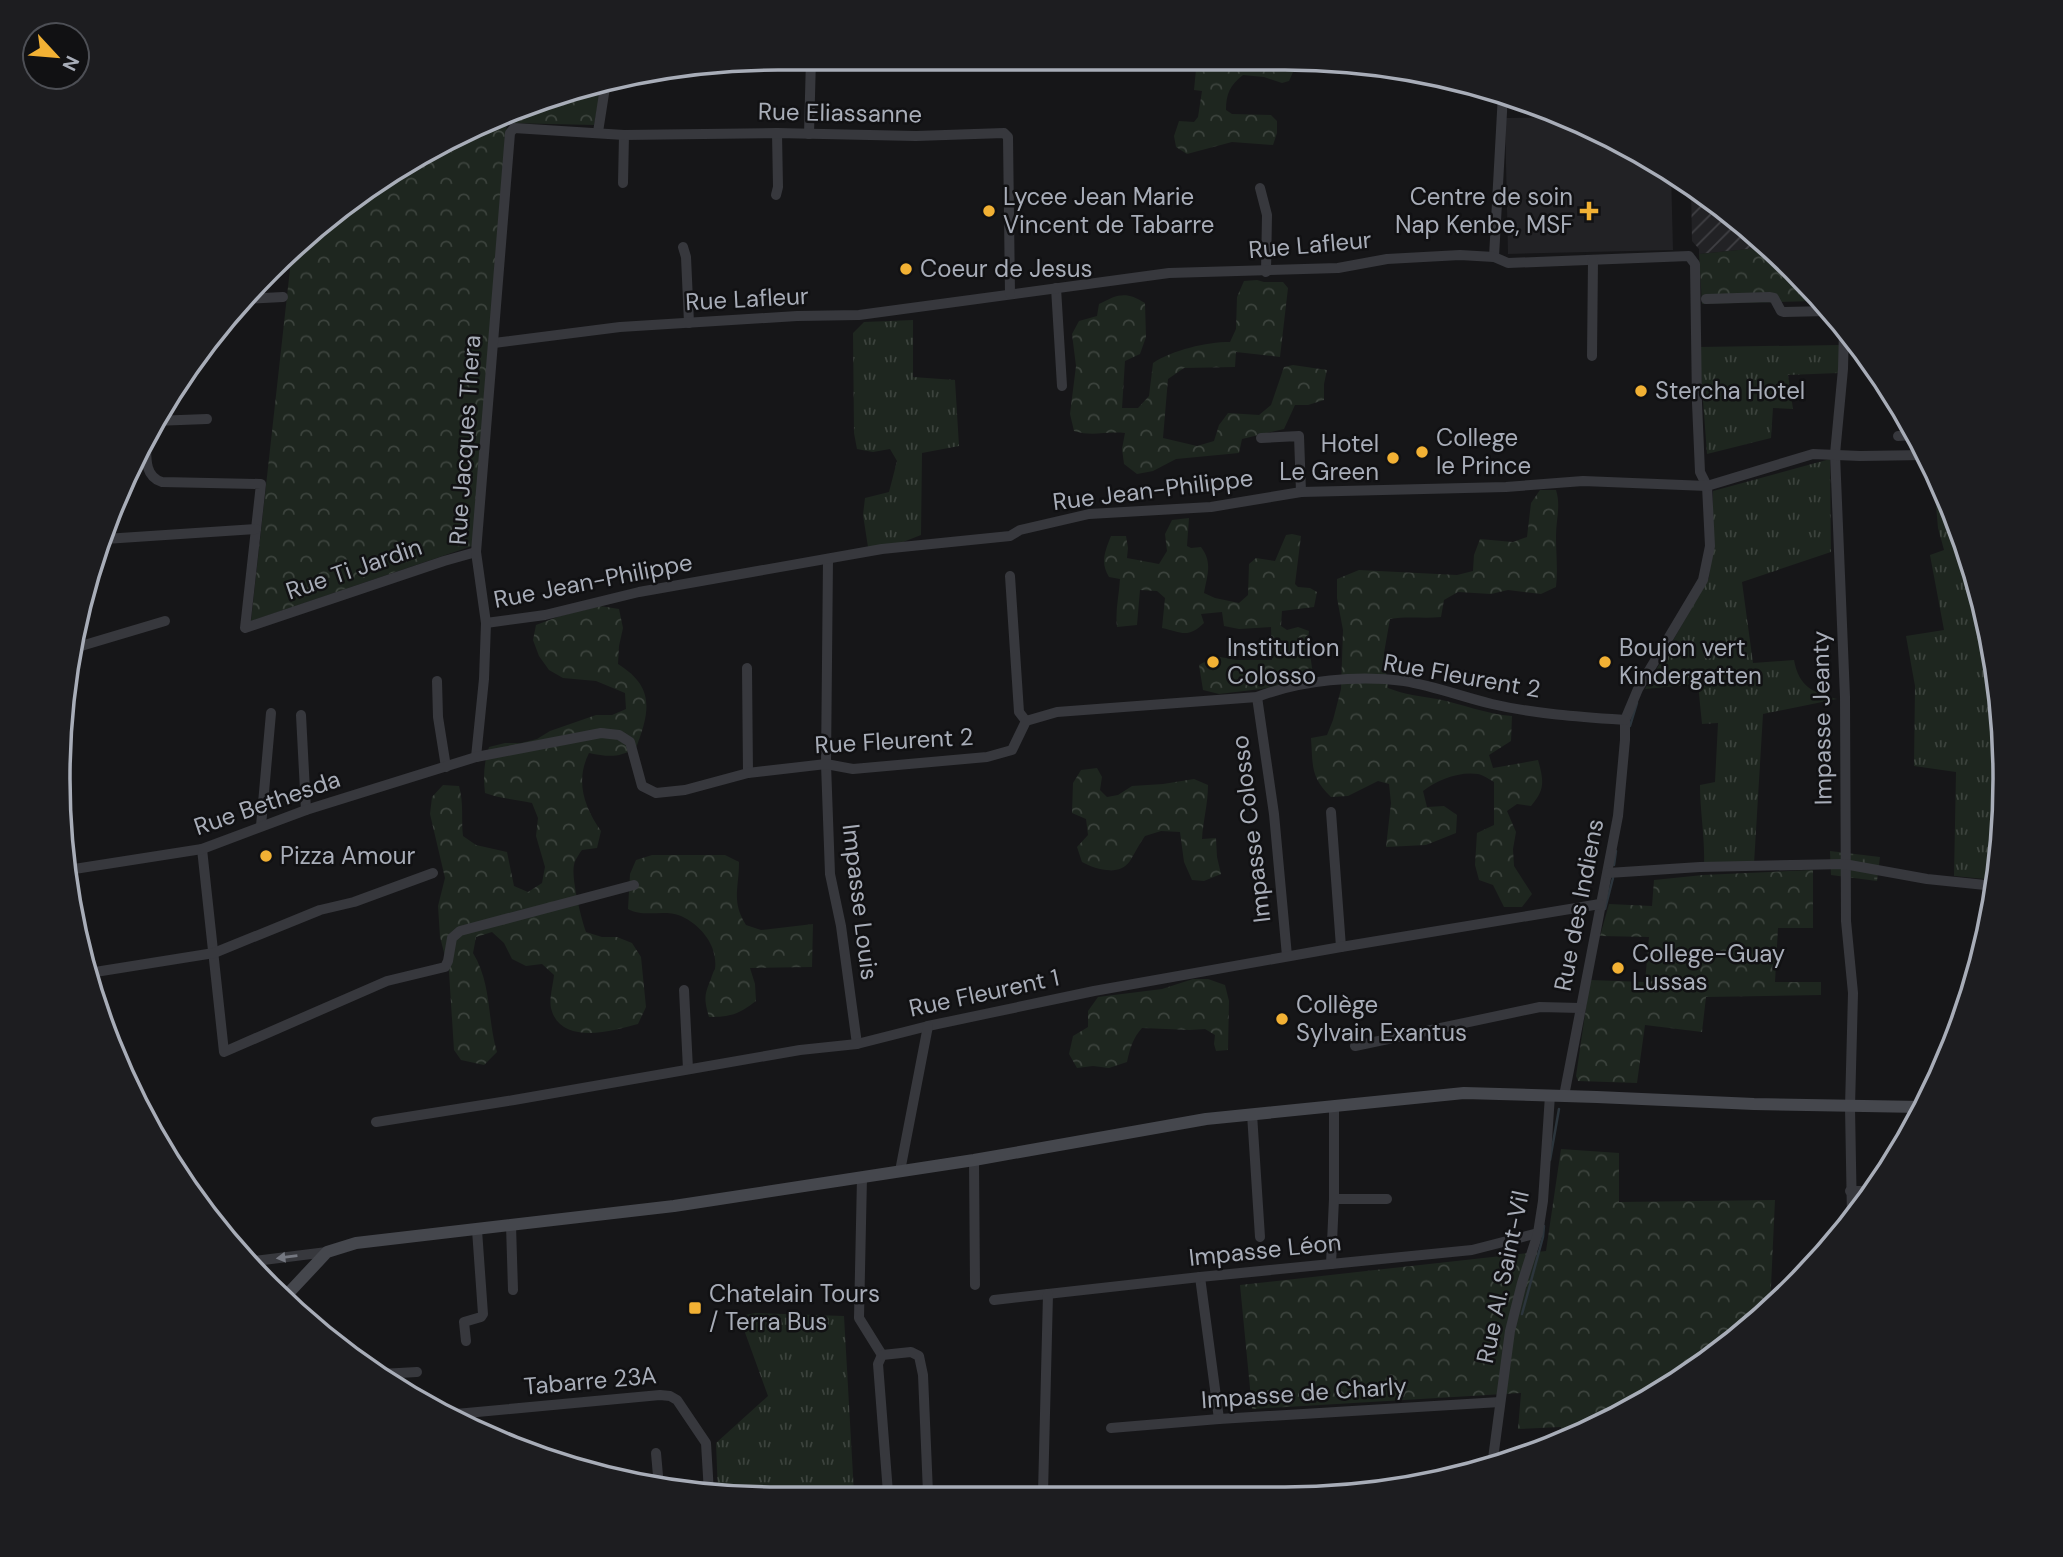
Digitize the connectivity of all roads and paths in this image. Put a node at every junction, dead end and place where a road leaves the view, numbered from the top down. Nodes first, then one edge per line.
1 (811, 70) edge
2 (604, 92) edge
3 (1502, 105) edge
4 (514, 128) joint
5 (598, 132) junction
6 (777, 133) junction
7 (810, 134) junction
8 (624, 135) junction
9 (623, 183) dead end
10 (1260, 188) dead end
11 (776, 195) dead end
12 (683, 247) dead end
13 (1494, 257) junction
14 (1594, 260) junction
15 (1266, 272) junction
16 (1056, 288) junction
17 (1010, 294) junction
18 (284, 297) dead end
19 (258, 298) edge
20 (1706, 299) dead end
21 (1817, 311) edge
22 (690, 323) junction
23 (494, 342) junction
24 (1844, 343) edge
25 (1592, 356) dead end
26 (1062, 386) dead end
27 (207, 419) dead end
28 (167, 421) edge
29 (1898, 436) dead end
30 (1904, 436) edge
31 (1261, 438) dead end
32 (1835, 454) junction
33 (1915, 455) edge
34 (147, 457) edge
35 (1707, 486) junction
36 (1301, 492) junction
37 (256, 529) junction
38 (113, 539) edge
39 (476, 552) junction
40 (828, 559) junction
41 (1010, 576) dead end
42 (165, 621) dead end
43 (486, 623) junction
44 (83, 645) edge
45 (747, 668) dead end
46 (437, 681) dead end
47 (1257, 696) junction
48 (271, 713) dead end
49 (301, 715) dead end
50 (1625, 720) junction
51 (1026, 721) junction
52 (476, 757) junction
53 (826, 764) junction
54 (446, 767) junction
55 (748, 773) junction
56 (306, 810) junction
57 (1331, 812) dead end
58 (261, 826) junction
59 (202, 849) junction
60 (1844, 864) junction
61 (76, 869) edge
62 (433, 873) dead end
63 (1608, 873) junction
64 (634, 885) dead end
65 (1985, 885) edge
66 (1600, 904) junction
67 (1341, 947) junction
68 (214, 953) junction
69 (1287, 956) junction
70 (97, 972) edge
71 (684, 990) dead end
72 (1580, 1008) junction
73 (928, 1026) junction
74 (857, 1044) junction
75 (1355, 1046) dead end
76 (688, 1069) junction
77 (1557, 1096) junction
78 (1334, 1107) junction
79 (1850, 1107) junction
80 (1912, 1107) edge
81 (1252, 1114) junction
82 (376, 1122) dead end
83 (974, 1160) junction
84 (900, 1171) junction
85 (862, 1177) junction
86 (1850, 1191) junction
87 (1860, 1191) edge
88 (1334, 1199) junction
89 (1387, 1199) dead end
90 (1851, 1204) edge
91 (511, 1225) junction
92 (477, 1230) junction
93 (1538, 1233) junction
94 (1261, 1237) dead end
95 (327, 1252) junction
96 (260, 1260) edge
97 (1331, 1264) junction
98 (1200, 1277) junction
99 (975, 1285) dead end
100 (513, 1290) dead end
101 (290, 1291) edge
102 (1048, 1294) junction
103 (993, 1300) dead end
104 (466, 1341) dead end
105 (882, 1355) junction
106 (417, 1372) dead end
107 (397, 1375) edge
108 (1500, 1402) junction
109 (464, 1413) edge
110 (1219, 1419) junction
111 (1111, 1428) dead end
112 (656, 1453) dead end
113 (1493, 1455) edge
114 (658, 1476) edge
115 (708, 1483) edge
116 (888, 1487) edge
117 (928, 1487) edge
118 (1044, 1487) edge

1 - 7 street
2 - 5 street
3 - 13 street
4 - 5 street, Rue Eliassanne
4 - 23 street, Rue Jacques Thera
5 - 8 street, Rue Eliassanne
6 - 7 street, Rue Eliassanne
6 - 8 street, Rue Eliassanne
6 - 11 street
7 - 17 street, Rue Eliassanne
8 - 9 street
10 - 15 street
12 - 22 street
13 - 14 street, Rue Lafleur
13 - 15 street, Rue Lafleur
14 - 25 street
14 - 35 street, Rue Lafleur
15 - 16 street, Rue Lafleur
16 - 17 street, Rue Lafleur
16 - 26 street
17 - 22 street, Rue Lafleur
18 - 19 street
20 - 21 street
22 - 23 street, Rue Lafleur
23 - 39 street, Rue Jacques Thera
24 - 32 street, Impasse Jeanty
27 - 28 street
29 - 30 street
31 - 36 street
32 - 33 street, Rue Jean-Philippe
32 - 35 street, Rue Jean-Philippe
32 - 60 street, Impasse Jeanty
34 - 37 street
35 - 36 street, Rue Jean-Philippe
35 - 50 street
36 - 40 street, Rue Jean-Philippe
37 - 38 street
37 - 39 street, Rue Ti Jardin
39 - 43 street, Rue Jacques Thera
40 - 43 street, Rue Jean-Philippe
40 - 53 street, Impasse Louis
41 - 51 street
42 - 44 street
43 - 52 street, Rue Jacques Thera
45 - 55 street
46 - 54 street
47 - 50 street, Rue Fleurent 2
47 - 51 street, Rue Fleurent 2
47 - 69 street, Impasse Colosso
48 - 58 street
49 - 56 street
50 - 63 street, Rue des Indiens
51 - 53 street, Rue Fleurent 2
52 - 54 street, Rue Bethesda
52 - 55 street, Rue Fleurent 2
53 - 55 street, Rue Fleurent 2
53 - 74 street, Impasse Louis
54 - 56 street, Rue Bethesda
56 - 58 street, Rue Bethesda
57 - 67 street
58 - 59 street, Rue Bethesda
59 - 61 street, Rue Bethesda
59 - 68 street
60 - 63 street
60 - 65 street
60 - 79 street, Impasse Jeanty
62 - 68 street
63 - 66 street, Rue des Indiens
64 - 68 street
66 - 67 street, Rue Fleurent 1
66 - 72 street, Rue des Indiens
67 - 69 street, Rue Fleurent 1
68 - 70 street
69 - 73 street, Rue Fleurent 1
71 - 76 street
72 - 75 street
72 - 77 street, Rue des Indiens
73 - 74 street, Rue Fleurent 1
73 - 84 street
74 - 76 street, Rue Fleurent 1
76 - 82 street, Rue Fleurent 1
77 - 78 main road
77 - 79 main road
77 - 93 street, Rue Al. Saint-Vil
78 - 81 main road
78 - 88 street
79 - 80 main road
79 - 86 street, Impasse Jeanty
81 - 83 main road
81 - 94 street
83 - 84 main road
83 - 99 street
84 - 85 main road
85 - 91 main road
85 - 105 street
86 - 87 street
86 - 90 street, Impasse Jeanty
88 - 89 street
88 - 97 street
91 - 92 main road
91 - 100 street
92 - 95 main road
92 - 104 street
93 - 97 street, Impasse Léon
93 - 108 street, Rue Al. Saint-Vil
95 -> 96 street
95 - 101 main road
97 - 98 street, Impasse Léon
98 - 102 street, Impasse Léon
98 - 110 street
102 - 103 street, Impasse Léon
102 - 118 street
105 - 116 street
105 - 117 street
106 - 107 street
108 - 110 street, Impasse de Charly
108 - 113 street, Rue Al. Saint-Vil
109 - 115 street, Tabarre 23A
110 - 111 street, Impasse de Charly
112 - 114 street

